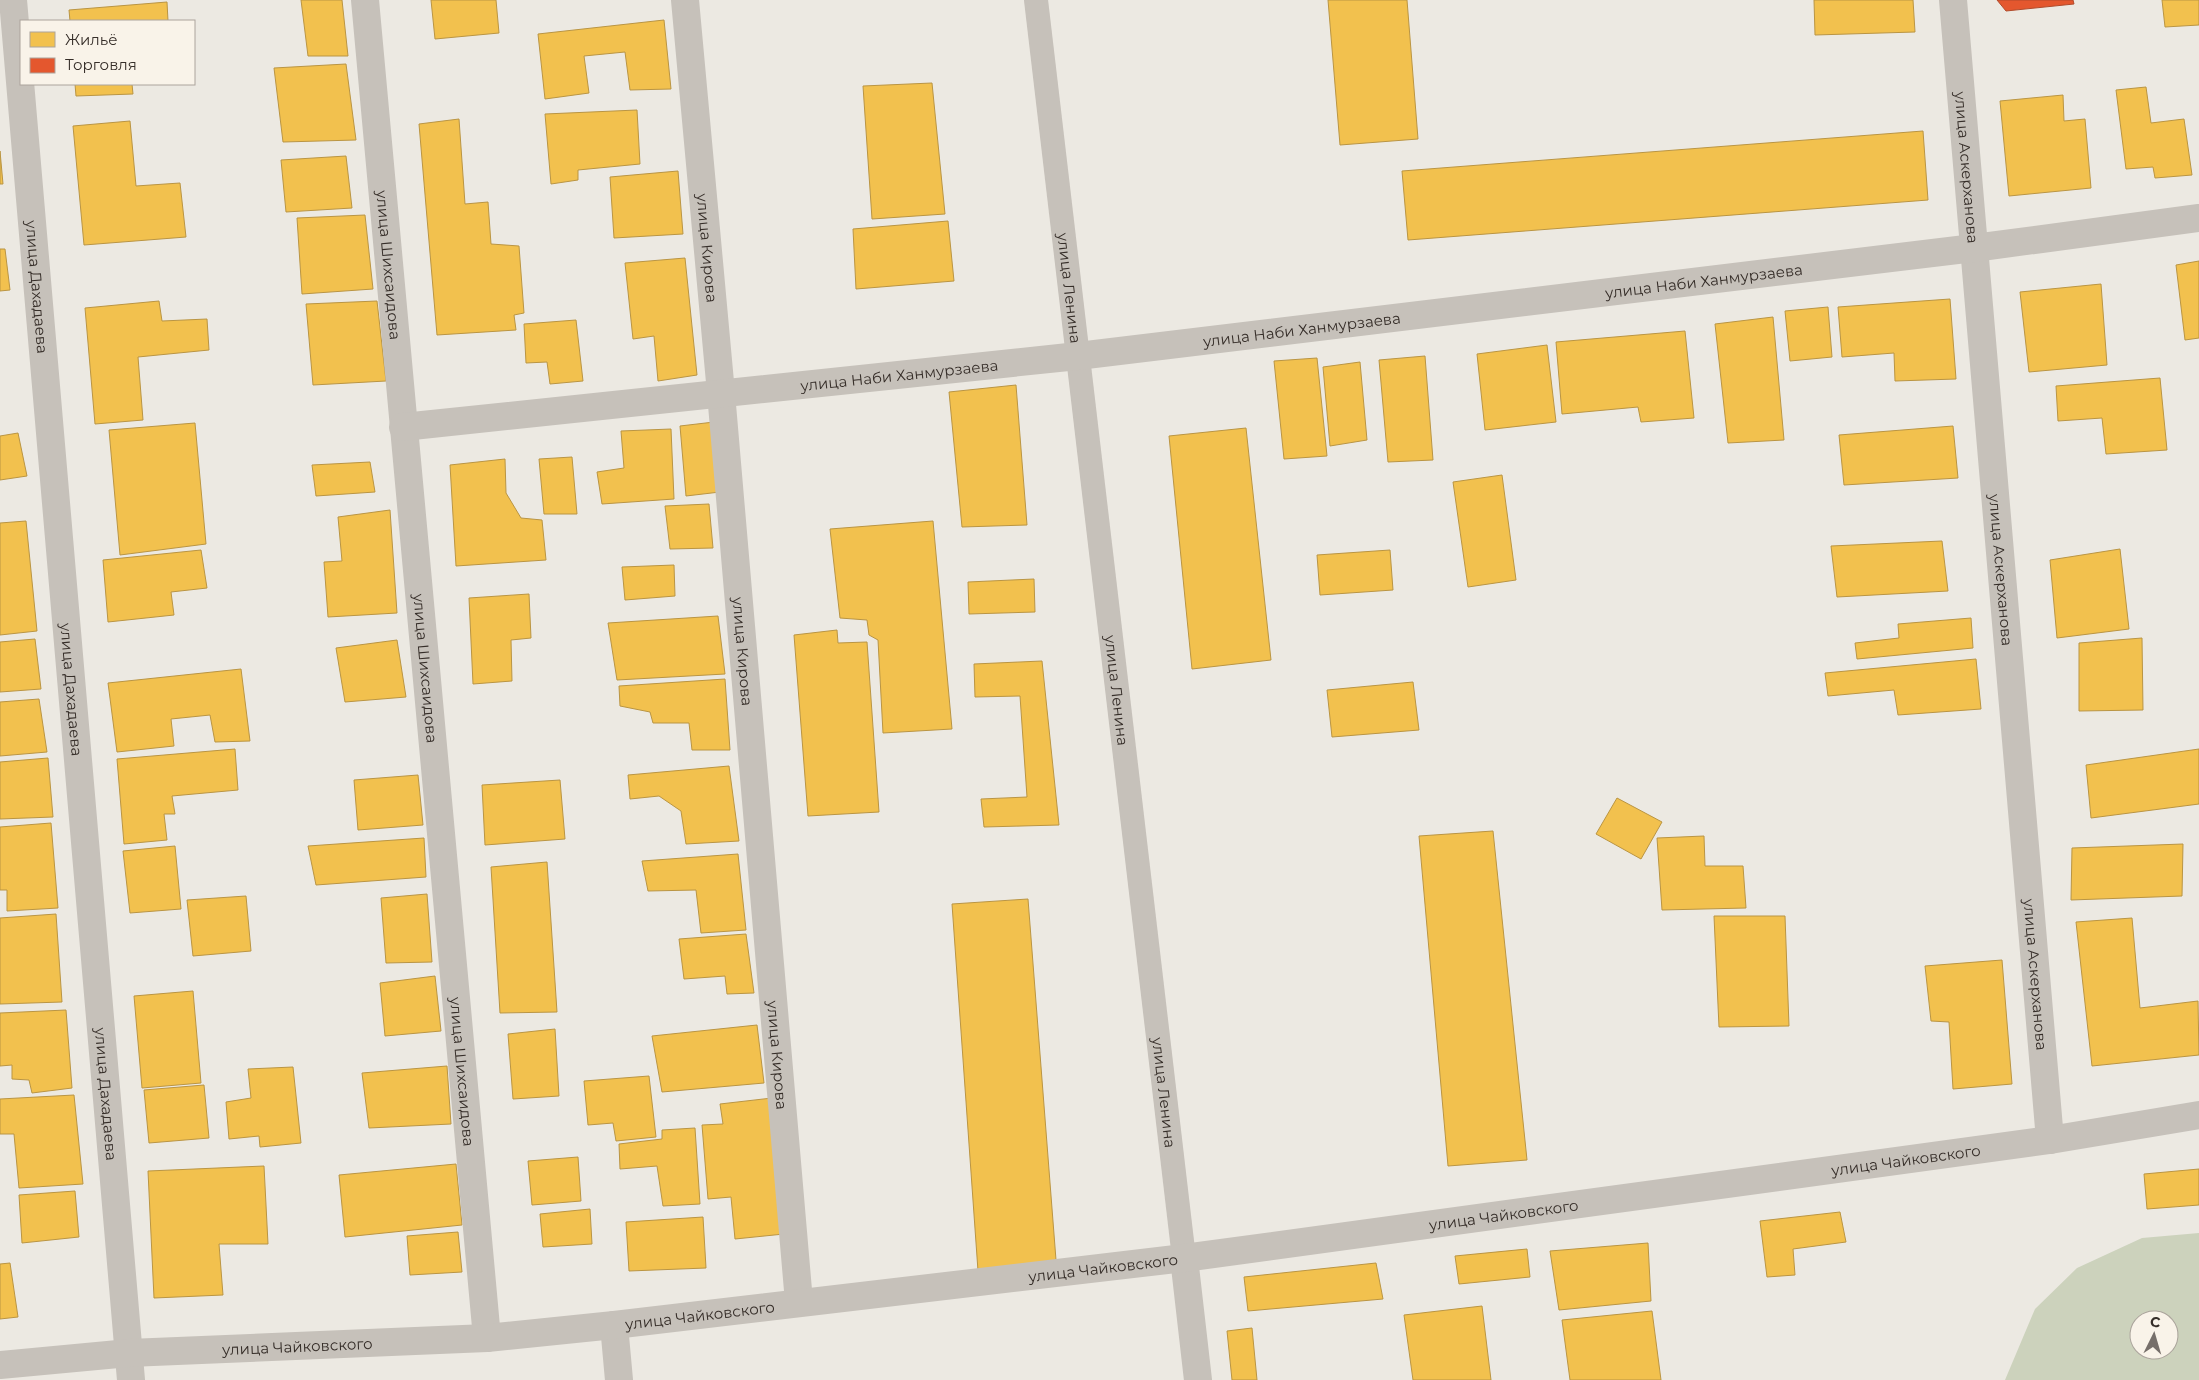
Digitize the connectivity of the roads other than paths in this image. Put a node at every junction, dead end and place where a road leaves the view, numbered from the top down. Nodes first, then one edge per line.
1 (13, 0) edge
2 (365, 0) edge
3 (685, 0) edge
4 (1036, 0) edge
5 (1953, 0) edge
6 (20, 82) edge
7 (20, 85) edge
8 (2199, 218) edge
9 (1974, 248) junction
10 (1078, 356) junction
11 (721, 393) junction
12 (403, 427) junction
13 (2199, 1115) edge
14 (2050, 1140) junction
15 (1184, 1258) junction
16 (798, 1302) junction
17 (614, 1324) junction
18 (487, 1338) junction
19 (129, 1353) junction
20 (0, 1366) edge
21 (131, 1380) edge
22 (619, 1380) edge
23 (1198, 1380) edge

1 - 6 street, улица Дахадаева
2 - 12 street, улица Шихсаидова
3 - 11 street, улица Кирова
4 - 10 street, улица Ленина
5 - 9 street, улица Аскерханова
7 - 19 street, улица Дахадаева
8 - 9 street, улица Наби Ханмурзаева
9 - 10 street, улица Наби Ханмурзаева
9 - 14 street, улица Аскерханова
10 - 11 street, улица Наби Ханмурзаева
10 - 15 street, улица Ленина
11 - 12 street, улица Наби Ханмурзаева
11 - 16 street, улица Кирова
12 - 18 street, улица Шихсаидова
13 - 14 street, улица Чайковского
14 - 15 street, улица Чайковского
15 - 16 street, улица Чайковского
15 - 23 street, улица Ленина
16 - 17 street, улица Чайковского
17 - 18 street, улица Чайковского
17 - 22 street
18 - 19 street, улица Чайковского
19 - 20 street, улица Чайковского
19 - 21 street, улица Дахадаева

